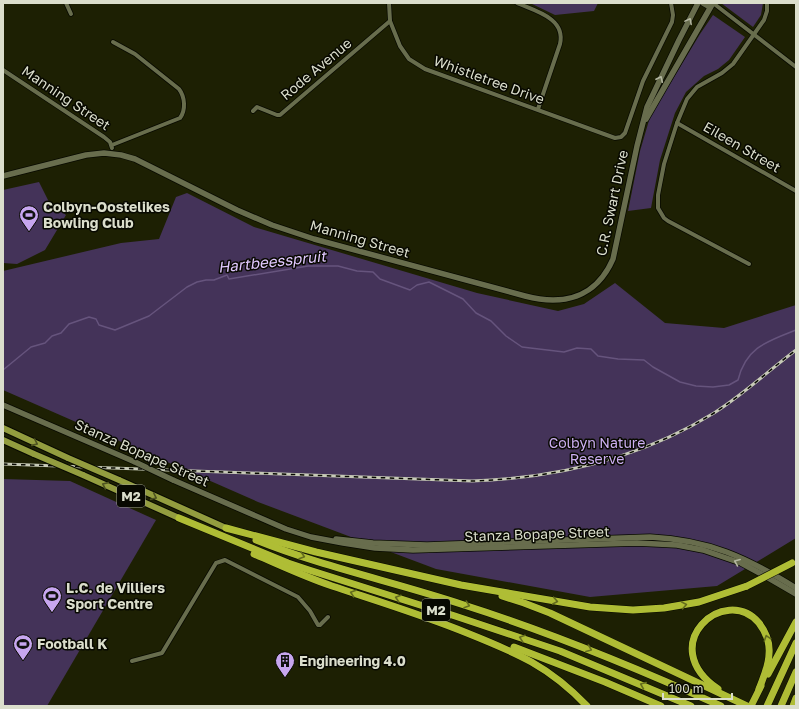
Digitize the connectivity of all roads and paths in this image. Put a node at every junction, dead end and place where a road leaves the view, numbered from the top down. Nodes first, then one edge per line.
1 (66, 3) edge
2 (389, 3) edge
3 (517, 3) edge
4 (671, 3) edge
5 (698, 3) edge
6 (703, 3) edge
7 (767, 3) edge
8 (712, 4) edge
9 (71, 14) dead end
10 (390, 21) junction
11 (753, 34) junction
12 (113, 42) dead end
13 (796, 66) edge
14 (3, 70) edge
15 (538, 109) junction
16 (253, 110) dead end
17 (677, 123) junction
18 (641, 128) junction
19 (3, 176) edge
20 (796, 191) edge
21 (749, 264) dead end
22 (600, 280) joint
23 (3, 405) edge
24 (3, 428) edge
25 (3, 440) edge
26 (179, 518) junction
27 (272, 524) junction
28 (226, 528) junction
29 (794, 562) edge
30 (461, 585) junction
31 (796, 588) edge
32 (796, 594) edge
33 (328, 617) dead end
34 (796, 622) edge
35 (446, 624) junction
36 (796, 644) edge
37 (132, 661) dead end
38 (796, 672) edge
39 (758, 691) junction
40 (796, 698) edge
41 (796, 702) edge
42 (767, 705) edge
43 (587, 706) edge
44 (661, 706) edge
45 (692, 706) edge
46 (721, 706) edge
47 (748, 706) edge
48 (751, 706) edge
49 (781, 706) edge
50 (794, 706) edge

1 - 9 street
2 - 10 street, Whistletree Drive
3 - 15 street
4 - 15 street, Whistletree Drive
18 -> 5 main road, C.R. Swart Drive
6 - 8 main road
7 - 11 street
8 - 11 street
8 - 18 main road, C.R. Swart Drive
10 - 15 street, Whistletree Drive
10 - 16 street, Rode Avenue
11 - 13 street
11 - 17 street
12 - 14 street, Manning Street
17 - 20 street, Eileen Street
17 - 21 street
18 - 22 main road, C.R. Swart Drive
19 - 22 main road, Manning Street
23 - 27 main road, Stanza Bopape Street, bridge
24 -> 28 main road, M2, bridge
26 -> 25 main road, M2, bridge
35 -> 26 highway
45 -> 26 highway, M2
27 - 31 main road, Stanza Bopape Street
32 -> 27 main road, Stanza Bopape Street
28 - 30 highway
28 -> 46 highway, M2
30 -> 29 highway, bridge
30 - 47 highway
33 - 37 street
34 - 39 highway
35 - 43 highway
35 - 44 highway
36 - 42 highway
38 - 49 highway
39 -> 47 highway
39 - 48 highway
40 - 50 highway
41 - 50 highway

